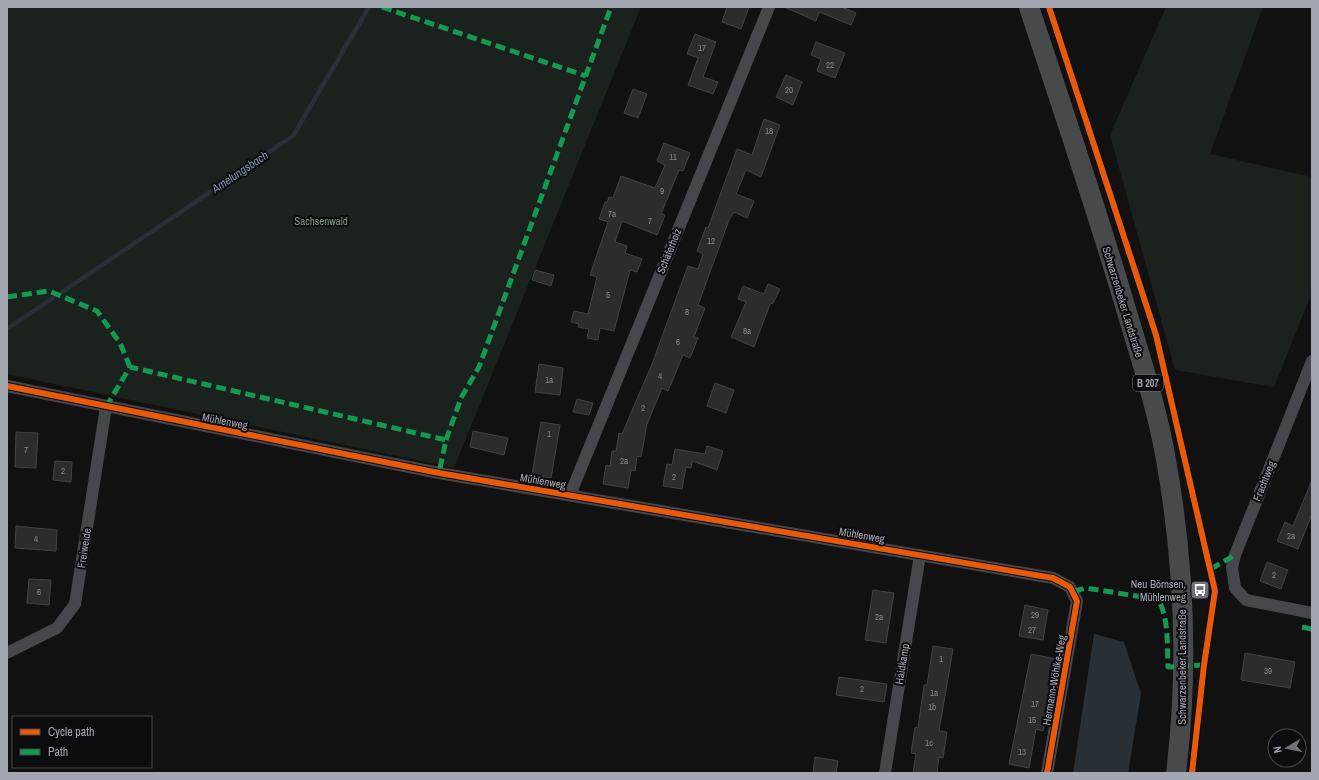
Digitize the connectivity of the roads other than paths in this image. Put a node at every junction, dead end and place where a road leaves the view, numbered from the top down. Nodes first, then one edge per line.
1 (769, 7) edge
2 (1029, 7) edge
3 (1312, 361) edge
4 (7, 386) edge
5 (106, 407) junction
6 (570, 496) junction
7 (920, 555) junction
8 (1074, 592) joint
9 (1312, 612) edge
10 (7, 653) edge
11 (885, 773) edge
12 (1047, 773) edge
13 (1176, 773) edge

1 - 6 street, Schäferholz
2 - 13 main road, Schwarzenbeker Landstraße / B 207
3 - 9 street, Frachtweg
4 - 5 street, Mühlenweg
5 - 6 street, Mühlenweg
5 - 10 street, Freiweide
6 - 7 street, Mühlenweg
7 - 8 street, Mühlenweg
7 - 11 street, Haidkamp
8 - 12 street, Hermann-Wöhlke-Weg

